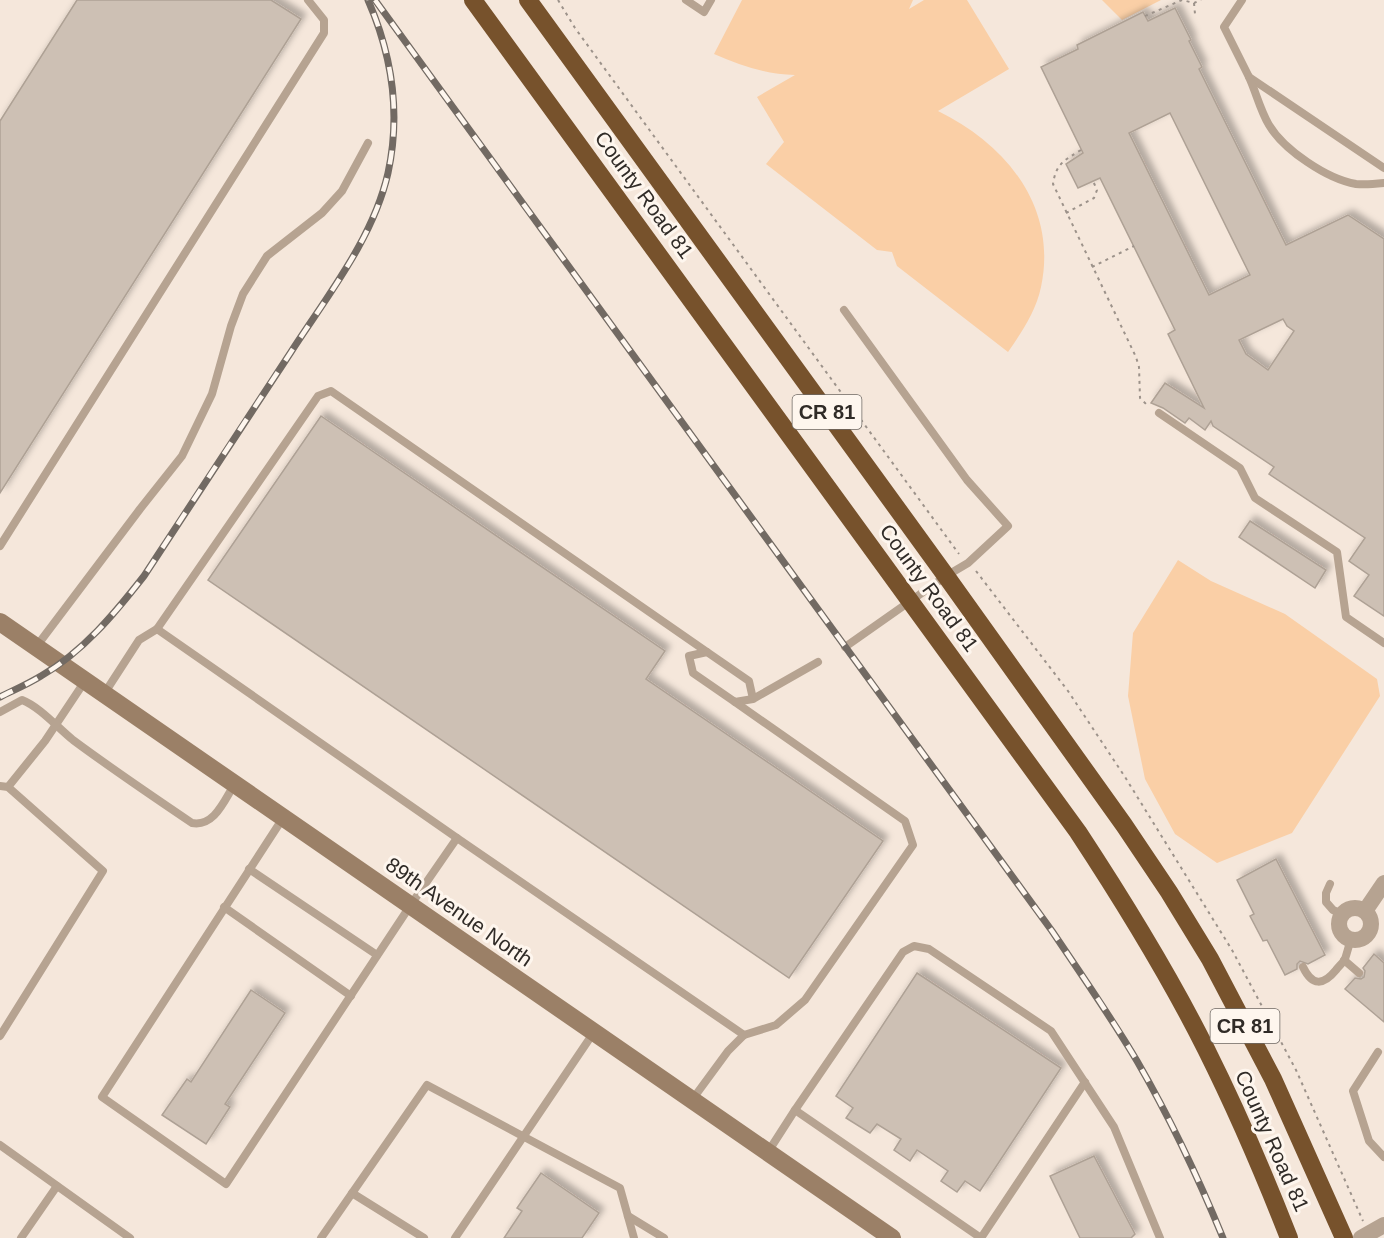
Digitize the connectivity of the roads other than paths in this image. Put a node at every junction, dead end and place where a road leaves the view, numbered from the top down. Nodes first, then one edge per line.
1 (308, 0) edge
2 (473, 0) edge
3 (528, 0) edge
4 (686, 0) edge
5 (711, 0) edge
6 (1242, 0) edge
7 (1249, 76) junction
8 (368, 143) dead end
9 (1384, 168) edge
10 (1381, 184) edge
11 (1384, 193) edge
12 (844, 309) dead end
13 (1159, 413) road end
14 (0, 546) edge
15 (946, 576) junction
16 (911, 601) junction
17 (0, 622) edge
18 (157, 629) junction
19 (1384, 643) edge
20 (36, 647) junction
21 (845, 647) dead end
22 (707, 652) junction
23 (818, 662) dead end
24 (85, 681) junction
25 (104, 694) junction
26 (753, 699) junction
27 (735, 702) junction
28 (0, 712) edge
29 (56, 726) junction
30 (234, 785) junction
31 (4, 786) edge
32 (283, 818) junction
33 (457, 838) junction
34 (249, 869) junction
35 (1384, 883) edge
36 (1330, 884) dead end
37 (410, 906) junction
38 (224, 907) junction
39 (1365, 911) junction
40 (1342, 914) junction
41 (1377, 931) edge
42 (1351, 939) junction
43 (377, 955) junction
44 (1344, 960) junction
45 (1303, 967) dead end
46 (1359, 973) dead end
47 (351, 996) junction
48 (594, 1032) junction
49 (744, 1035) junction
50 (0, 1036) edge
51 (1378, 1052) dead end
52 (1085, 1082) junction
53 (693, 1100) junction
54 (795, 1110) junction
55 (523, 1136) junction
56 (0, 1145) edge
57 (768, 1152) junction
58 (1384, 1157) edge
59 (57, 1186) junction
60 (352, 1193) junction
61 (628, 1216) junction
62 (21, 1238) edge
63 (130, 1238) edge
64 (321, 1238) edge
65 (424, 1238) edge
66 (454, 1238) edge
67 (634, 1238) edge
68 (664, 1238) edge
69 (892, 1238) edge
70 (981, 1238) edge
71 (1160, 1238) edge
72 (1289, 1238) edge
73 (1344, 1238) edge

1 - 14 lane
2 - 16 highway, County Road 81 / CR 81
3 - 15 highway, County Road 81 / CR 81
4 - 5 lane
6 - 7 lane
7 - 9 lane
7 - 10 lane
8 - 20 lane
10 - 11 lane
12 - 15 lane
13 - 19 lane
15 - 16 lane
15 - 73 highway, County Road 81 / CR 81
16 - 21 lane
16 - 72 highway, County Road 81 / CR 81
17 - 20 street, 89th Avenue North
18 - 22 lane
18 - 25 lane
18 - 33 lane
20 - 24 street, 89th Avenue North
22 - 26 lane
22 - 27 lane
23 - 26 lane
24 - 25 street, 89th Avenue North
24 - 29 lane
25 - 30 street, 89th Avenue North
26 - 27 lane
27 - 49 lane
28 - 29 lane
29 - 30 lane
29 - 31 lane
30 - 32 street, 89th Avenue North
31 - 50 lane
32 - 34 lane
32 - 37 street, 89th Avenue North
33 - 37 lane
33 - 49 lane
34 - 38 lane
34 - 43 lane
35 - 39 street
36 - 40 lane
37 - 43 lane
37 - 48 street, 89th Avenue North
38 - 47 lane
38 - 47 lane
39 - 40 street
39 - 41 street
40 - 42 street
41 - 42 street
42 - 44 lane
43 - 47 lane
44 - 45 lane
44 - 46 lane
48 - 53 street, 89th Avenue North
48 - 55 lane
49 - 53 lane
51 - 58 lane
52 - 54 lane
52 - 70 lane
52 - 71 lane
53 - 57 street, 89th Avenue North
54 - 57 lane
54 - 70 lane
55 - 60 lane
55 - 61 lane
55 - 66 lane
56 - 59 lane
57 - 69 street, 89th Avenue North
59 - 62 lane
59 - 63 lane
60 - 64 lane
60 - 65 lane
61 - 67 lane
61 - 68 lane

